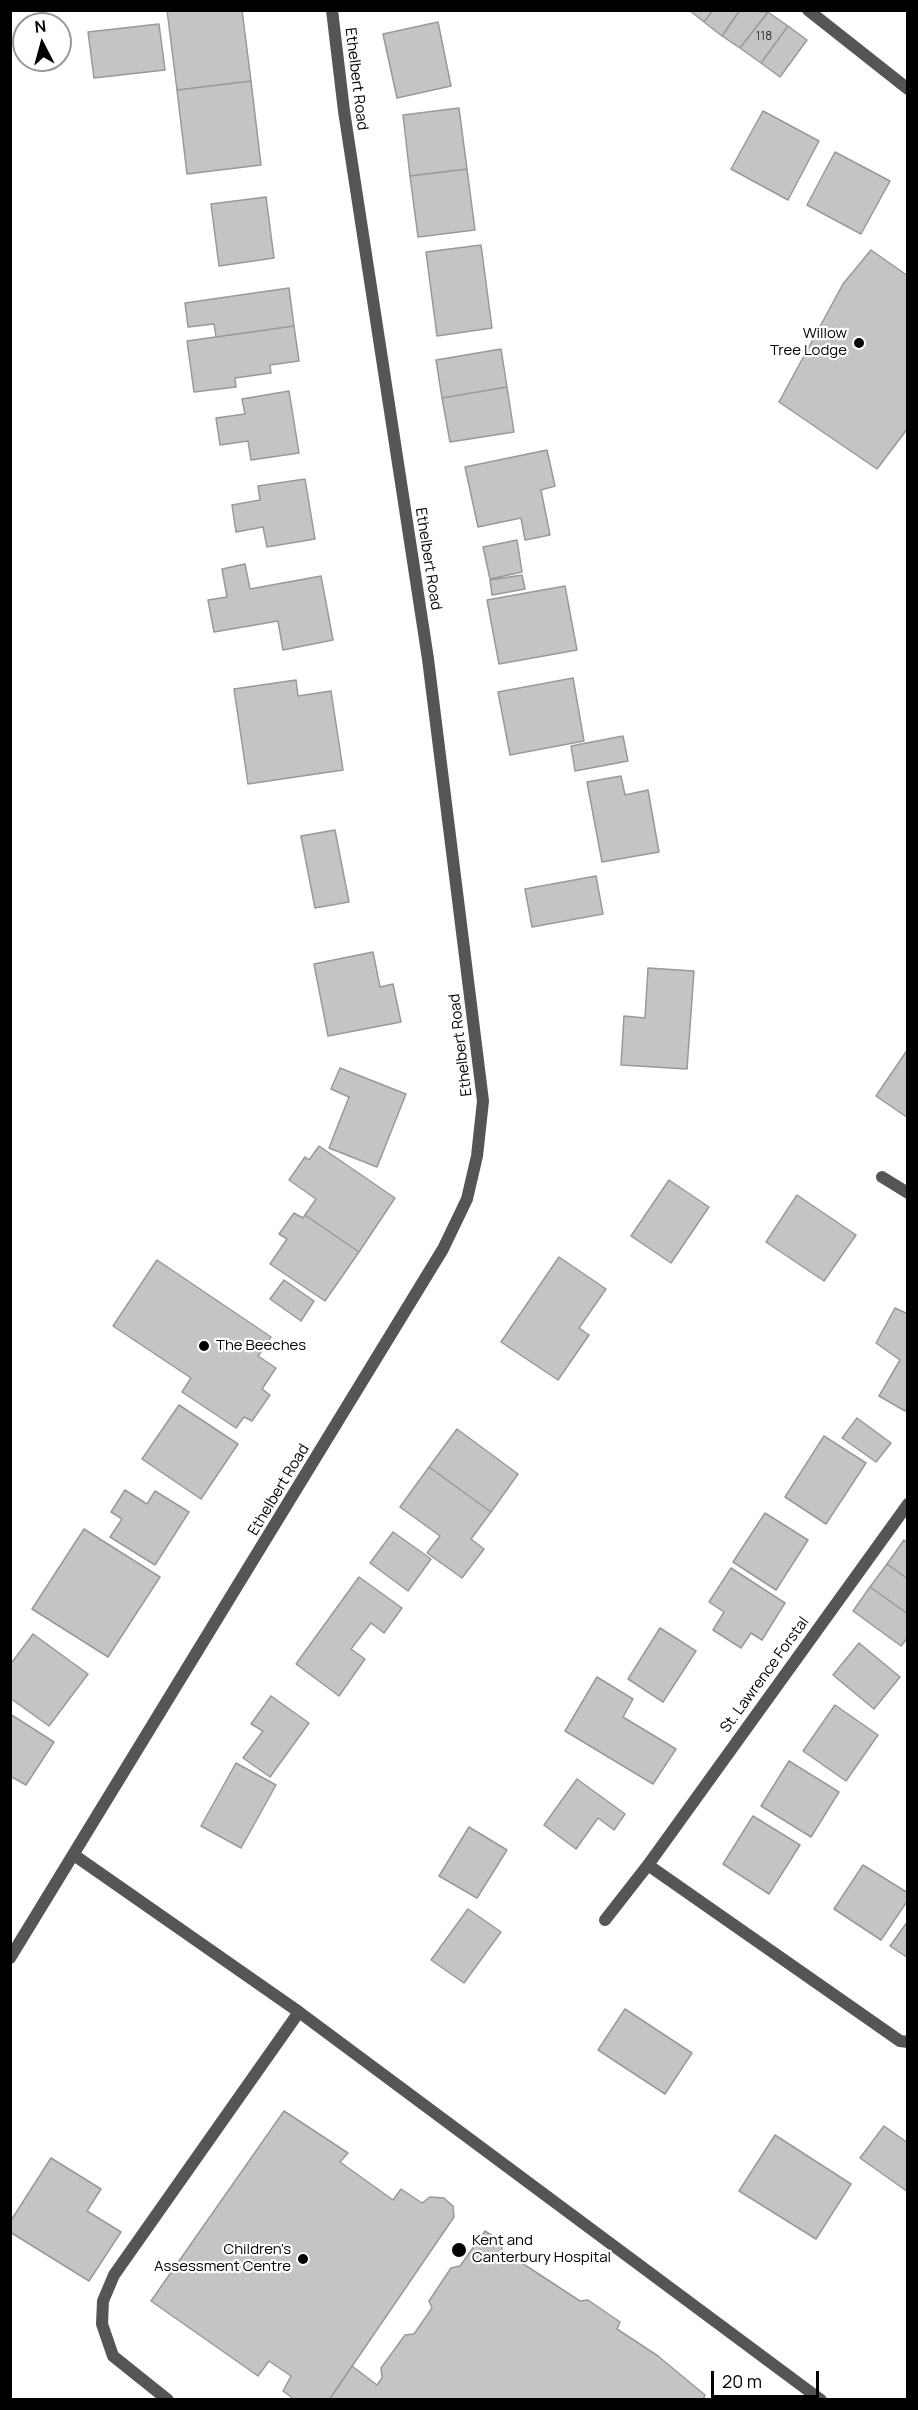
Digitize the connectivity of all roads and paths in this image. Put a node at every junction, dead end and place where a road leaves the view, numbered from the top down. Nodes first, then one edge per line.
1 (332, 10) edge
2 (808, 10) edge
3 (908, 89) edge
4 (882, 1177) dead end
5 (908, 1193) edge
6 (908, 1504) edge
7 (74, 1855) junction
8 (648, 1865) junction
9 (605, 1920) dead end
10 (10, 1958) edge
11 (299, 2012) junction
12 (908, 2042) edge
13 (168, 2400) edge
14 (821, 2400) edge

1 - 7 street, Ethelbert Road
2 - 3 street
4 - 5 street
6 - 8 street, St. Lawrence Forstal
7 - 10 street, Ethelbert Road
7 - 11 street
8 - 9 street, St. Lawrence Forstal
8 - 12 street
11 - 13 street
11 - 14 street

